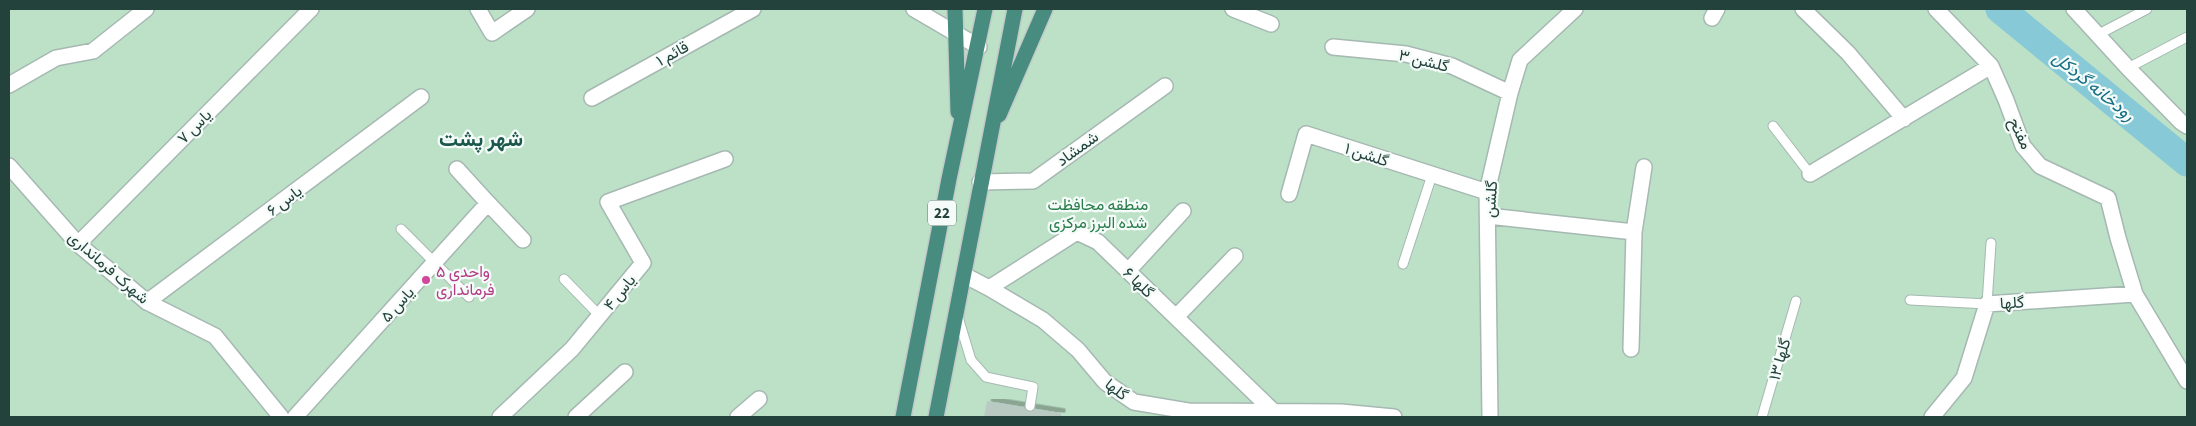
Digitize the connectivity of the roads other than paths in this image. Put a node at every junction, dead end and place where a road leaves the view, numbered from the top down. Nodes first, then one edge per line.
1 (146, 9) edge
2 (311, 9) edge
3 (478, 9) edge
4 (527, 9) edge
5 (752, 9) edge
6 (914, 9) edge
7 (954, 9) edge
8 (985, 9) edge
9 (1015, 9) edge
10 (1045, 9) edge
11 (1233, 9) edge
12 (1575, 9) edge
13 (1803, 9) edge
14 (1936, 9) edge
15 (2074, 9) edge
16 (2147, 9) edge
17 (1271, 24) dead end
18 (956, 33) junction
19 (2097, 35) junction
20 (2187, 37) edge
21 (979, 46) junction
22 (1333, 47) dead end
23 (1991, 66) junction
24 (2128, 68) junction
25 (9, 85) edge
26 (1165, 86) dead end
27 (1510, 93) junction
28 (422, 97) dead end
29 (592, 98) dead end
30 (1904, 120) junction
31 (1773, 126) dead end
32 (2187, 126) edge
33 (958, 137) junction
34 (989, 139) junction
35 (726, 159) dead end
36 (9, 166) edge
37 (1644, 167) dead end
38 (456, 169) dead end
39 (1810, 174) joint
40 (1432, 175) junction
41 (980, 182) junction
42 (1487, 192) junction
43 (1289, 194) dead end
44 (488, 203) junction
45 (1183, 211) dead end
46 (1488, 216) junction
47 (401, 230) dead end
48 (1634, 232) junction
49 (523, 240) dead end
50 (1991, 242) dead end
51 (78, 244) junction
52 (1236, 256) dead end
53 (433, 263) junction
54 (1403, 264) dead end
55 (1128, 271) junction
56 (964, 275) junction
57 (564, 279) dead end
58 (989, 288) junction
59 (2135, 294) junction
60 (469, 297) dead end
61 (1910, 300) dead end
62 (1796, 301) dead end
63 (148, 302) junction
64 (1986, 304) junction
65 (956, 311) junction
66 (600, 316) junction
67 (1176, 317) junction
68 (1631, 349) dead end
69 (625, 372) dead end
70 (2187, 381) edge
71 (758, 399) dead end
72 (1030, 406) dead end
73 (1272, 410) junction
74 (281, 417) edge
75 (295, 417) edge
76 (500, 417) edge
77 (576, 417) edge
78 (738, 417) edge
79 (903, 417) edge
80 (936, 417) edge
81 (1394, 417) edge
82 (1490, 417) edge
83 (1762, 417) edge
84 (1932, 417) edge

1 - 25 street
2 - 51 street, یاس ۷
3 - 4 street
5 - 29 street, قائم ۱
6 - 18 street
7 - 18 highway
8 - 21 highway, 22
9 - 34 highway, 22
10 - 34 highway
11 - 17 street
12 - 27 street, گلشن
13 - 30 street
14 - 23 street
15 - 19 street
16 - 19 lane
18 - 21 street
18 - 33 highway
19 - 24 street
20 - 24 lane
21 - 33 highway, 22
22 - 27 street, گلشن ۳
23 - 30 street
23 - 59 street, مفتح
24 - 32 street
26 - 41 street, شمشاد
27 - 42 street, گلشن
28 - 63 street, یاس ۶
30 - 39 street
31 - 39 lane
33 - 79 highway, 22
34 - 41 highway, 22
35 - 66 street, یاس ۴
36 - 51 street, شهرک فرمانداری
37 - 48 street
38 - 44 street
40 - 42 street, گلشن ۱
40 - 43 street, گلشن ۱
40 - 54 lane
41 - 56 highway, 22
42 - 46 street, گلشن
44 - 49 street
44 - 53 street, یاس ۵
45 - 55 street
46 - 48 street
46 - 82 street, گلشن
47 - 53 lane
48 - 68 street
50 - 64 lane
51 - 63 street, شهرک فرمانداری
52 - 67 street
53 - 60 lane
53 - 75 street, یاس ۵
55 - 58 street, گلها ۶
55 - 67 street, گلها ۶
56 - 58 street, گلها
56 - 65 highway, 22
57 - 66 lane
58 - 73 street, گلها
59 - 64 street, گلها
59 - 70 street, مفتح
61 - 64 lane
62 - 83 lane, گلها ۱۳
63 - 74 street, شهرک فرمانداری
64 - 84 street, گلها
65 - 72 lane
65 - 80 highway, 22
66 - 76 street, یاس ۴
67 - 73 street, گلها ۶
69 - 77 street
71 - 78 street
73 - 81 street, گلها

